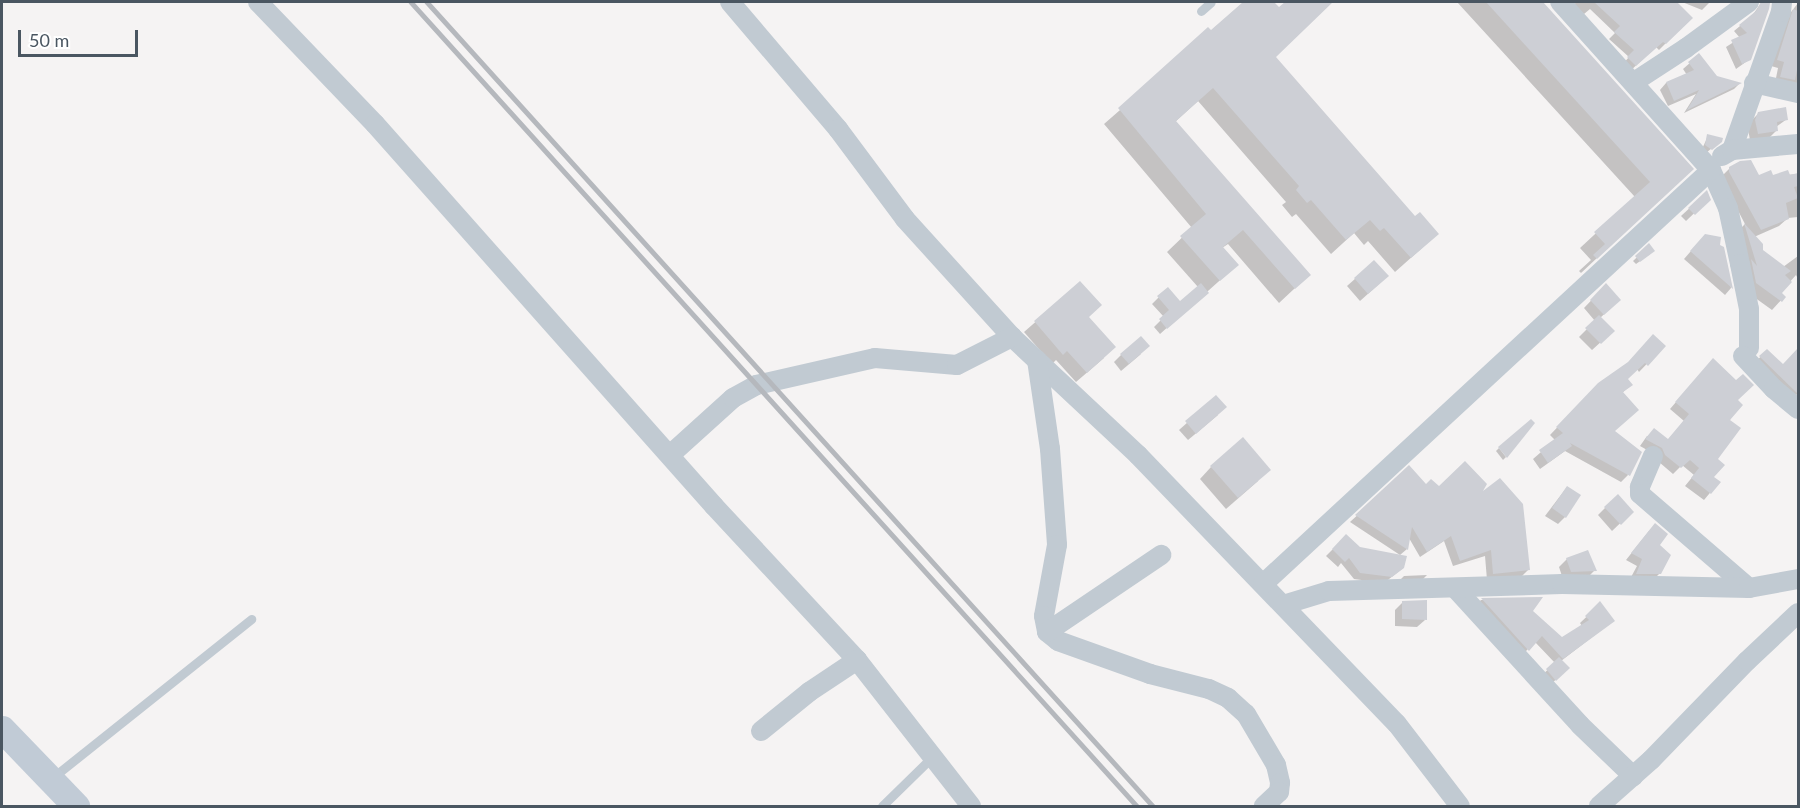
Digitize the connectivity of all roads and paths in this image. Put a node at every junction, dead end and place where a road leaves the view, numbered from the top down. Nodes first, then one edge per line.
1 (258, 2) edge
2 (730, 2) edge
3 (1211, 2) edge
4 (1560, 2) edge
5 (1749, 2) edge
6 (1782, 2) edge
7 (1201, 11) dead end
8 (1634, 82) junction
9 (1754, 83) junction
10 (1798, 93) edge
11 (1798, 144) edge
12 (1732, 150) junction
13 (1710, 167) junction
14 (1012, 337) junction
15 (1037, 360) junction
16 (1798, 409) edge
17 (670, 454) junction
18 (1653, 456) dead end
19 (1161, 555) dead end
20 (1798, 579) edge
21 (1263, 584) junction
22 (1455, 588) junction
23 (1749, 588) junction
24 (1283, 605) junction
25 (1798, 613) edge
26 (251, 619) dead end
27 (1047, 632) junction
28 (857, 660) junction
29 (761, 731) dead end
30 (3, 734) edge
31 (932, 757) junction
32 (1633, 776) junction
33 (50, 779) junction
34 (76, 807) edge
35 (882, 807) edge
36 (971, 807) edge
37 (1264, 807) edge
38 (1460, 807) edge
39 (1599, 807) edge

1 - 17 street
2 - 14 street
3 - 7 lane
4 - 8 street
5 - 8 street
6 - 9 street
8 - 13 street
9 - 10 street
9 - 12 street
11 - 12 street
12 - 13 street
13 - 16 street
13 - 21 street
14 - 15 street
14 - 17 street
15 - 21 street
15 - 27 street
17 - 28 street
18 - 23 street
19 - 27 street
20 - 23 street
21 - 24 street
22 - 23 street
22 - 24 street
22 - 32 street
24 - 38 street
25 - 32 street
26 - 33 lane
27 - 37 street
28 - 29 street
28 - 31 street
30 - 33 main road
31 - 35 lane
31 - 36 street
32 - 39 street
33 - 34 main road

